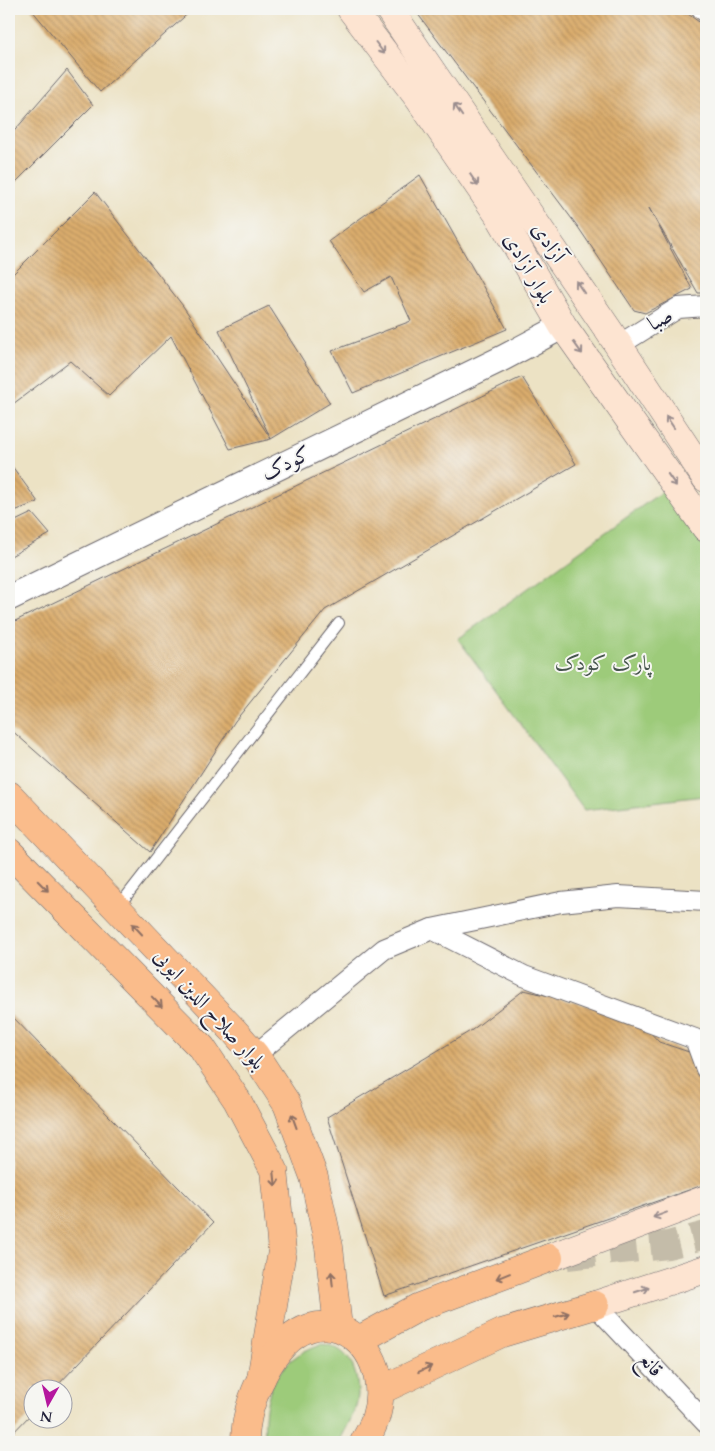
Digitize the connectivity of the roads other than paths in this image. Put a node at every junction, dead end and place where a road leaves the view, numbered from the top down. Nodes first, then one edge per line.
1 (351, 9) edge
2 (389, 9) edge
3 (702, 9) edge
4 (706, 12) edge
5 (706, 306) edge
6 (563, 326) junction
7 (619, 345) junction
8 (706, 478) edge
9 (706, 528) edge
10 (9, 598) edge
11 (339, 623) dead end
12 (9, 795) edge
13 (9, 852) edge
14 (706, 901) edge
15 (118, 908) junction
16 (432, 929) junction
17 (255, 1055) junction
18 (706, 1069) edge
19 (706, 1199) edge
20 (706, 1269) edge
21 (595, 1305) junction
22 (349, 1333) junction
23 (260, 1379) junction
24 (381, 1390) junction
25 (706, 1423) edge
26 (372, 1437) edge
27 (245, 1442) edge

1 -> 6 main road, بلوار آزادی
7 -> 2 main road, آزادی
3 - 4 street
5 - 7 street, صبا
6 -> 9 main road, بلوار آزادی
6 - 10 street, کودک
8 -> 7 main road, آزادی
11 - 15 lane
12 - 15 main road, بلوار صلاح الدین ایوبی
13 -> 23 main road, بلوار صلاح الدین ایوبی
14 - 16 street
17 -> 15 main road, بلوار صلاح الدین ایوبی
16 - 17 street
16 - 18 street
22 -> 17 main road, بلوار صلاح الدین ایوبی
19 -> 22 main road
21 -> 20 main road
24 -> 21 main road
21 - 25 street, قانع
22 - 23 main road
22 - 24 main road
23 - 27 main road
24 - 26 main road

